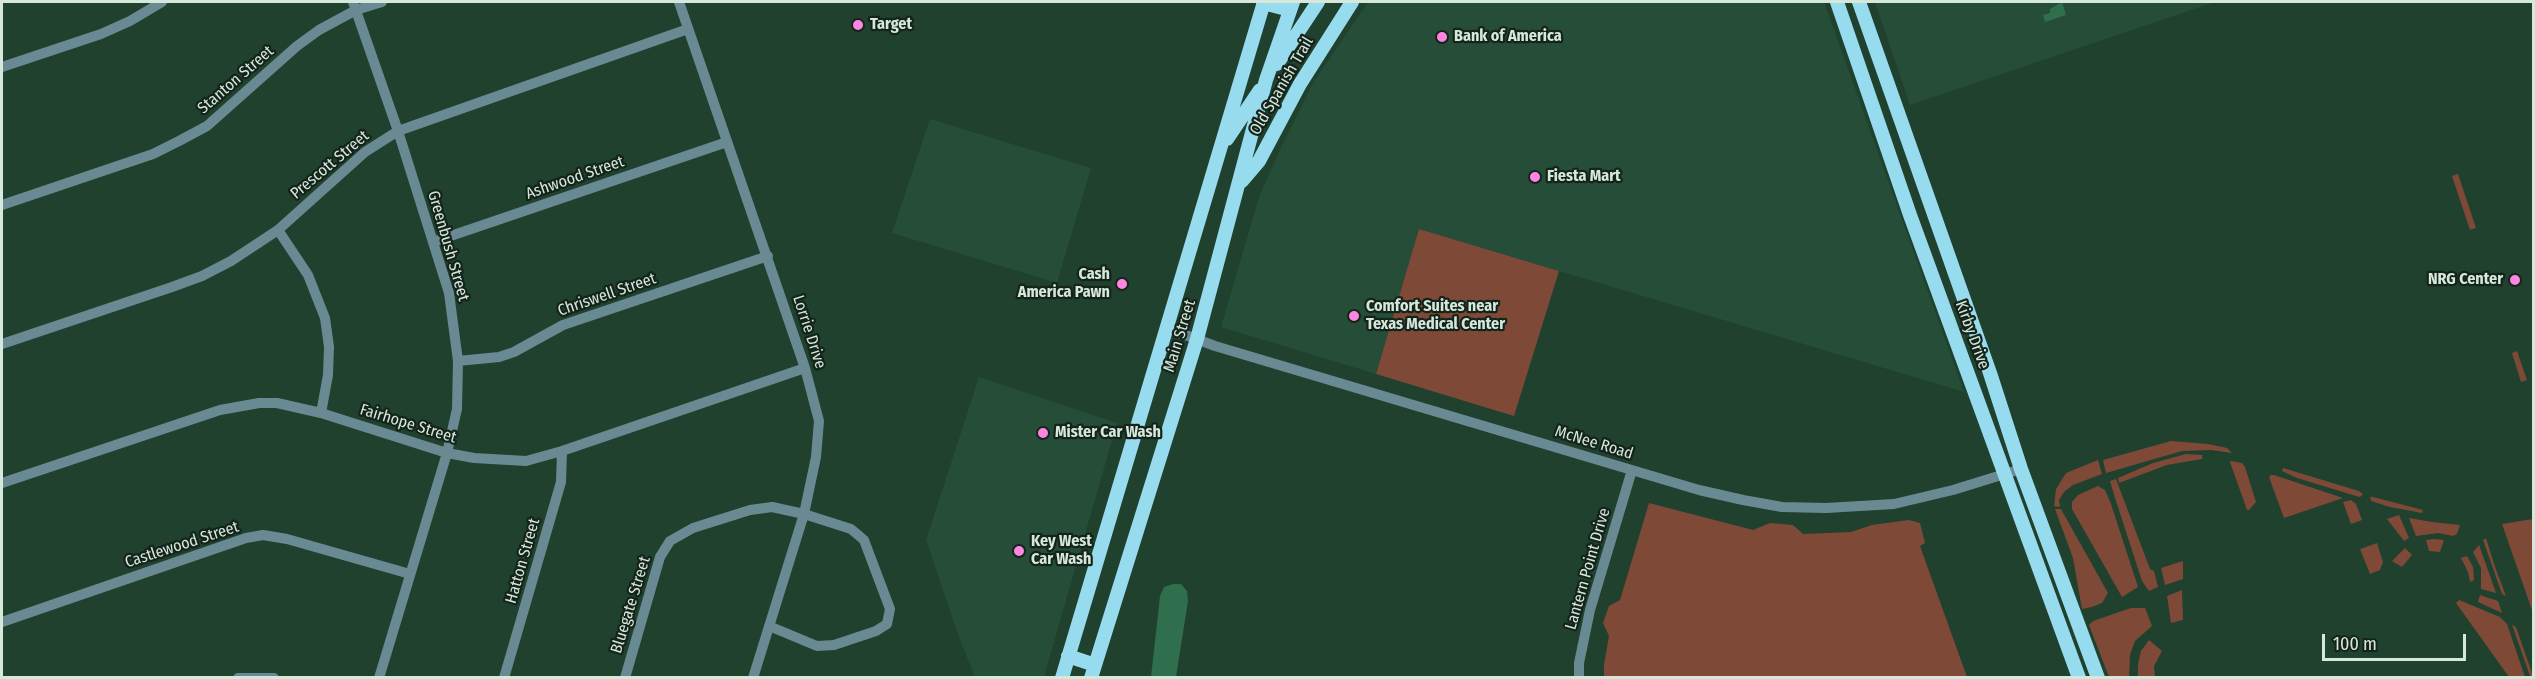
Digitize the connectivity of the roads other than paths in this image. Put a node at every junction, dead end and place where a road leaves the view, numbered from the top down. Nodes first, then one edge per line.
1 (162, 2) edge
2 (382, 2) edge
3 (679, 2) edge
4 (1262, 2) edge
5 (1318, 2) edge
6 (1350, 2) edge
7 (1837, 2) edge
8 (1859, 2) edge
9 (354, 6) edge
10 (1292, 6) edge
11 (688, 29) junction
12 (2, 67) edge
13 (1266, 80) junction
14 (1902, 127) junction
15 (398, 131) junction
16 (1884, 133) junction
17 (727, 142) junction
18 (1220, 151) junction
19 (1239, 184) junction
20 (2, 205) edge
21 (278, 230) junction
22 (433, 242) junction
23 (768, 256) junction
24 (1167, 328) junction
25 (1197, 339) junction
26 (2, 344) edge
27 (458, 361) junction
28 (805, 368) junction
29 (321, 413) junction
30 (562, 451) junction
31 (447, 453) junction
32 (2021, 469) junction
33 (1632, 470) junction
34 (2004, 474) junction
35 (2, 483) edge
36 (804, 514) junction
37 (410, 574) junction
38 (2, 622) edge
39 (769, 626) junction
40 (1068, 656) junction
41 (1093, 671) edge
42 (2096, 673) edge
43 (2078, 676) edge
44 (238, 678) edge
45 (274, 678) edge
46 (380, 678) edge
47 (504, 678) edge
48 (625, 678) edge
49 (753, 678) edge
50 (1062, 678) edge
51 (1579, 678) edge

1 - 12 street
2 - 9 street, Stanton Street
3 - 11 street, Lorrie Drive
4 - 10 main road
4 - 18 main road, Main Street
5 - 13 main road, Old Spanish Trail
6 - 19 main road, Old Spanish Trail
7 - 16 main road, Kirby Drive
8 - 14 main road, Kirby Drive
9 - 15 street, Greenbush Street
9 - 20 street, Stanton Street
10 - 13 main road, Main Street
11 - 15 street, Prescott Street
11 - 17 street, Lorrie Drive
13 - 18 main road, Old Spanish Trail
13 - 19 main road, Main Street
14 - 16 main road
14 - 32 main road, Kirby Drive
15 - 21 street, Prescott Street
15 - 22 street, Greenbush Street
16 - 34 main road, Kirby Drive
17 - 22 street, Ashwood Street
17 - 23 street, Lorrie Drive
18 - 24 main road, Main Street
19 - 25 main road, Main Street
21 - 26 street, Prescott Street
21 - 29 street
22 - 27 street, Greenbush Street
23 - 27 street, Chriswell Street
23 - 28 street, Lorrie Drive
24 - 25 street, McNee Road
24 - 40 main road, Main Street
25 - 33 street, McNee Road
25 - 41 main road, Main Street
27 - 31 street, Greenbush Street
28 - 30 street, Fairhope Street
28 - 36 street, Lorrie Drive
29 - 31 street, Fairhope Street
29 - 35 street, Fairhope Street
30 - 31 street, Fairhope Street
30 - 47 street, Hatton Street
31 - 37 street, Greenbush Street
32 - 34 street, McNee Road
32 - 42 main road, Kirby Drive
33 - 34 street, McNee Road
33 - 51 street, Lantern Point Drive
34 - 43 main road, Kirby Drive
36 - 39 street, Lorrie Drive
36 - 39 street, Bluegate Street
36 - 48 street, Bluegate Street
37 - 38 street, Castlewood Street
37 - 46 street, Greenbush Street
39 - 49 street, Lorrie Drive
40 - 41 main road
40 - 50 main road, Main Street
42 - 43 main road
44 - 45 street

